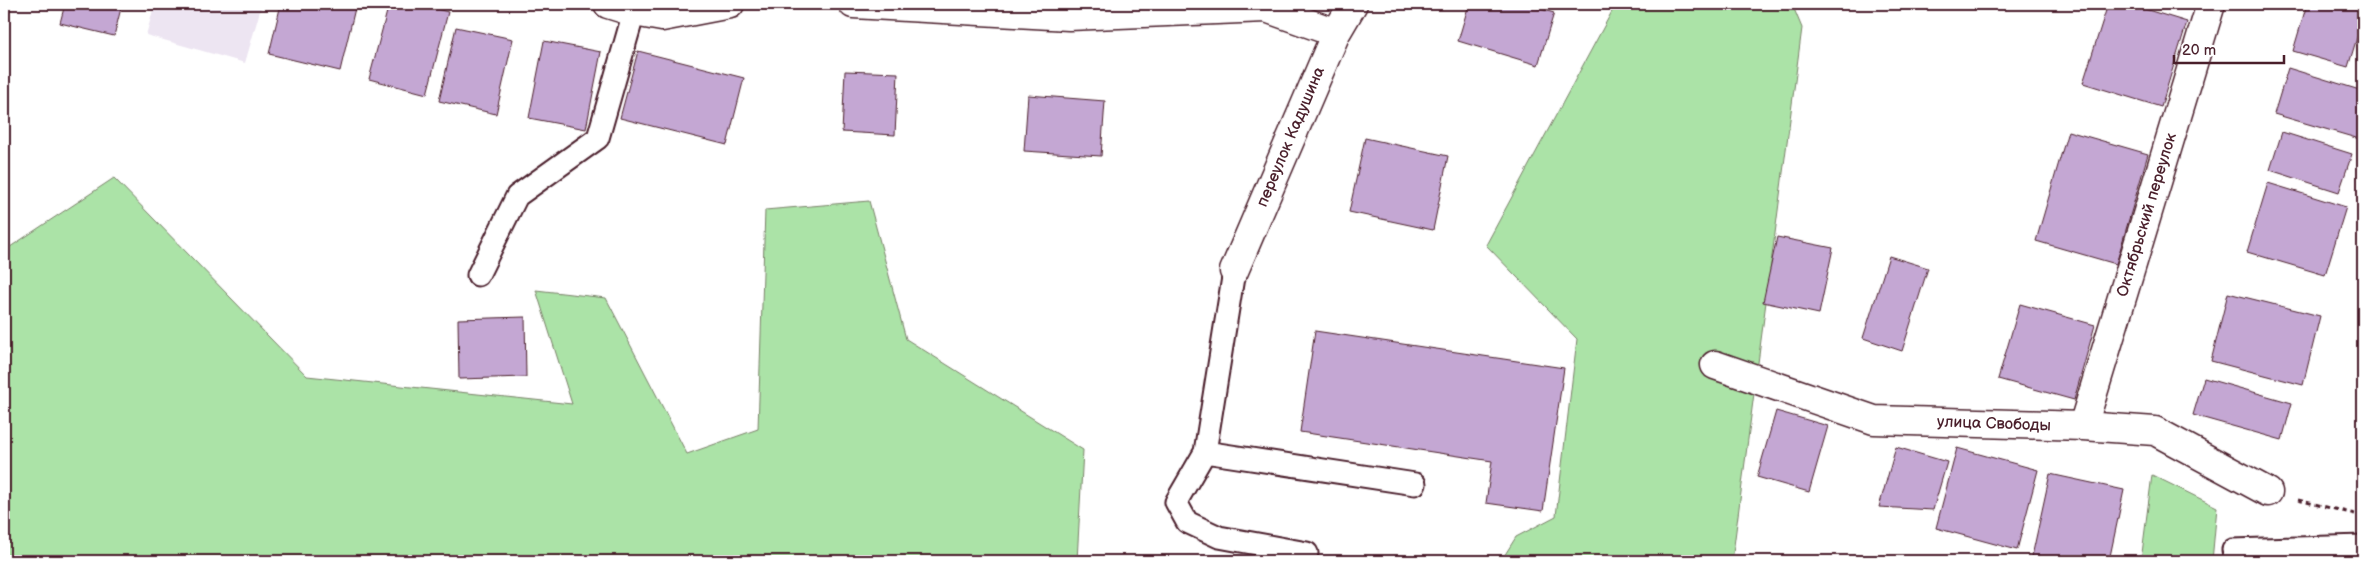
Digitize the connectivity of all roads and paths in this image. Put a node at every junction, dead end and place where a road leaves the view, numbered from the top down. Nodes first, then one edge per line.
1 (608, 4) edge
2 (730, 4) edge
3 (853, 4) edge
4 (1353, 4) edge
5 (2211, 4) edge
6 (634, 12) junction
7 (1336, 33) junction
8 (1234, 271) joint
9 (478, 275) dead end
10 (1715, 365) dead end
11 (2083, 426) junction
12 (1205, 452) junction
13 (1415, 484) dead end
14 (2268, 492) joint
15 (2350, 513) dead end
16 (2363, 546) edge
17 (2233, 550) dead end
18 (1307, 553) dead end

1 - 6 street
2 - 6 street
3 - 7 street
4 - 7 street, переулок Кадушина
5 - 11 street, Октябрьский переулок
6 - 9 lane
7 - 8 street, переулок Кадушина
8 - 12 lane
10 - 11 street, улица Свободы
11 - 14 street, улица Свободы
12 - 13 lane
12 - 18 lane
14 - 15 path
16 - 17 lane

